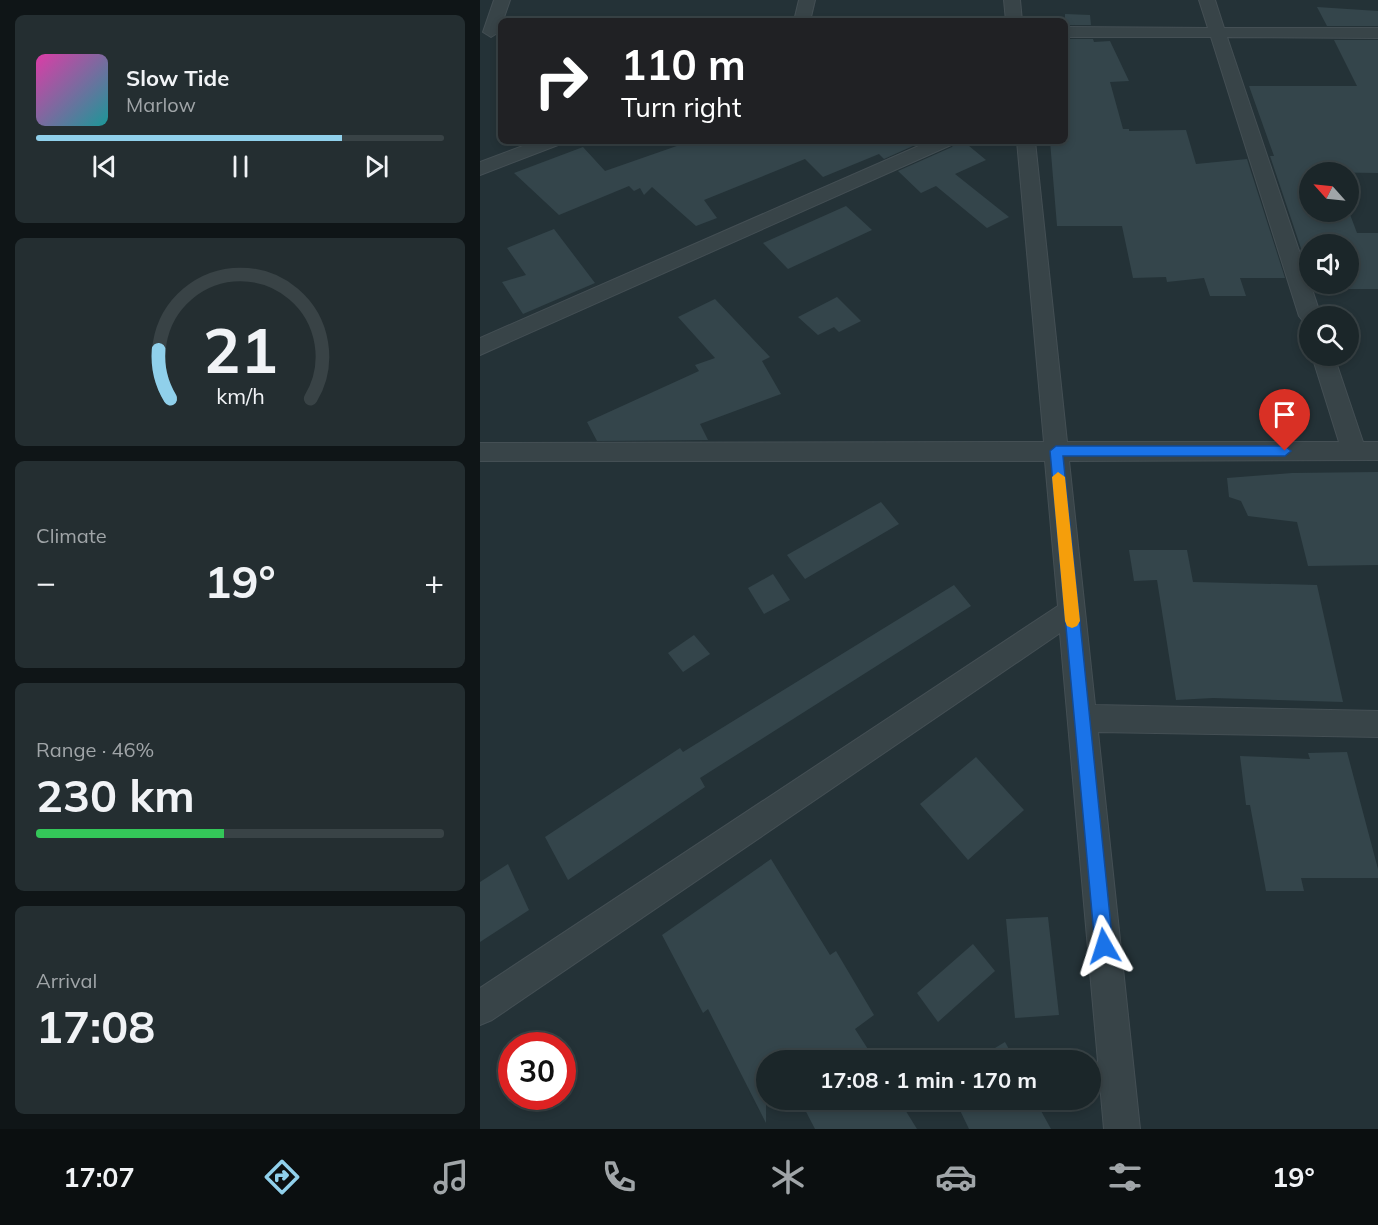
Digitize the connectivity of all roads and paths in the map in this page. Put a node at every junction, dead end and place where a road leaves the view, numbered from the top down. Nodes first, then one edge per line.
1 (502, 0) edge
2 (807, 0) edge
3 (1012, 0) edge
4 (1207, 0) edge
5 (803, 18) edge
6 (1014, 18) edge
7 (1068, 32) edge
8 (491, 33) edge
9 (1217, 33) junction
10 (1378, 33) edge
11 (544, 144) edge
12 (938, 144) edge
13 (1026, 144) edge
14 (480, 169) edge
15 (1307, 306) edge
16 (480, 347) edge
17 (1326, 366) edge
18 (1056, 451) junction
19 (1354, 451) junction
20 (1378, 451) edge
21 (480, 452) edge
22 (1071, 611) junction
23 (1082, 718) junction
24 (1378, 724) edge
25 (480, 1008) edge
26 (1122, 1129) edge

1 - 8 street
2 - 5 street
3 - 6 street
4 - 9 street
7 - 9 street
9 - 10 street
9 - 15 street
11 - 14 street
12 - 16 street
13 - 18 street
17 - 19 street
18 - 19 street
18 - 21 street
18 - 22 street
19 - 20 street
22 - 23 street
22 - 25 street
23 - 24 street
23 - 26 street

